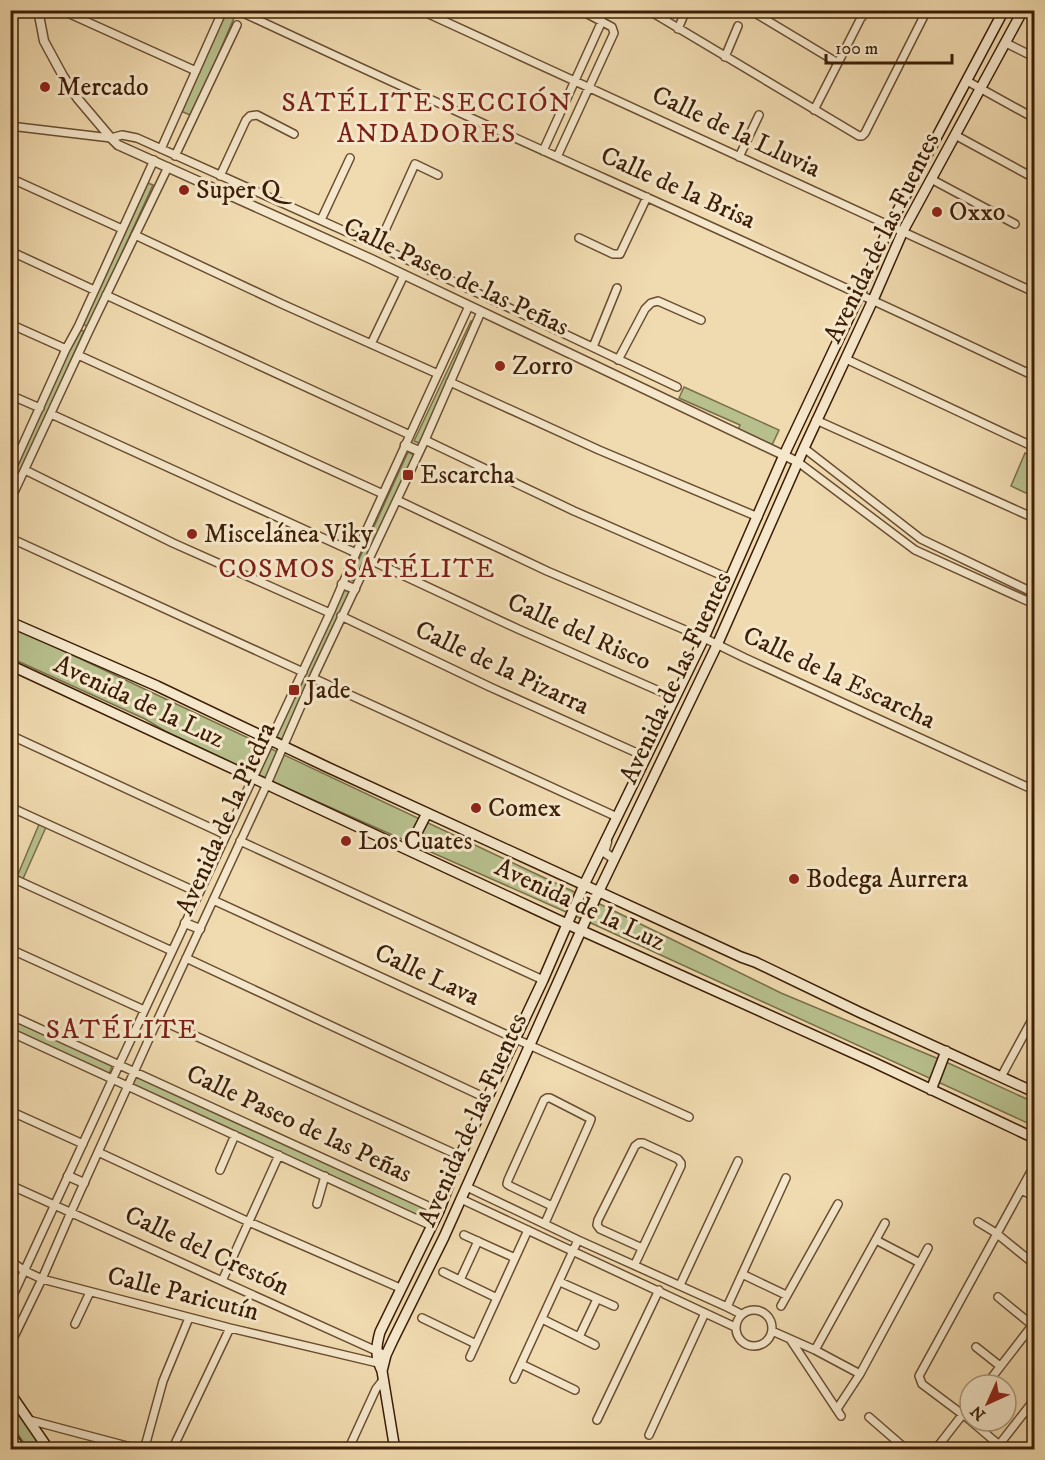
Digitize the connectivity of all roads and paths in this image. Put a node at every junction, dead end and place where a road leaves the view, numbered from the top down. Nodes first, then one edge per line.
1 (38, 10) edge
2 (61, 10) edge
3 (223, 10) edge
4 (420, 10) edge
5 (580, 10) edge
6 (648, 10) edge
7 (686, 10) edge
8 (750, 10) edge
9 (851, 10) edge
10 (927, 10) edge
11 (1004, 10) edge
12 (1023, 10) edge
13 (239, 11) edge
14 (864, 14) edge
15 (602, 21) junction
16 (237, 25) dead end
17 (738, 26) dead end
18 (678, 28) junction
19 (1006, 43) junction
20 (725, 57) junction
21 (1035, 57) edge
22 (838, 63) junction
23 (196, 70) junction
24 (574, 81) junction
25 (967, 81) junction
26 (588, 88) junction
27 (980, 89) junction
28 (814, 110) junction
29 (759, 115) dead end
30 (1035, 118) edge
31 (10, 126) edge
32 (294, 134) dead end
33 (955, 135) junction
34 (111, 138) junction
35 (161, 150) junction
36 (543, 151) junction
37 (175, 156) junction
38 (557, 157) junction
39 (739, 157) junction
40 (350, 158) dead end
41 (154, 160) junction
42 (168, 167) junction
43 (438, 175) dead end
44 (220, 176) junction
45 (10, 178) edge
46 (1035, 178) edge
47 (931, 179) junction
48 (647, 197) junction
49 (321, 220) junction
50 (1015, 224) dead end
51 (890, 225) junction
52 (122, 229) junction
53 (903, 231) junction
54 (135, 235) junction
55 (579, 238) dead end
56 (378, 246) junction
57 (10, 251) edge
58 (404, 274) junction
59 (617, 288) dead end
60 (94, 290) junction
61 (1035, 292) edge
62 (860, 294) junction
63 (106, 295) junction
64 (873, 300) junction
65 (469, 306) junction
66 (481, 312) junction
67 (701, 320) dead end
68 (10, 324) edge
69 (78, 327) junction
70 (89, 331) junction
71 (371, 344) junction
72 (593, 347) junction
73 (66, 349) junction
74 (78, 355) junction
75 (618, 360) junction
76 (846, 360) junction
77 (438, 374) junction
78 (1035, 376) edge
79 (450, 382) junction
80 (677, 387) dead end
81 (10, 395) edge
82 (40, 408) junction
83 (51, 414) junction
84 (816, 420) junction
85 (410, 435) junction
86 (425, 440) junction
87 (791, 441) junction
88 (405, 445) junction
89 (1035, 447) edge
90 (804, 448) junction
91 (419, 451) junction
92 (784, 455) junction
93 (798, 462) junction
94 (12, 468) edge
95 (25, 470) junction
96 (383, 494) junction
97 (397, 500) junction
98 (10, 501) edge
99 (758, 517) junction
100 (1035, 518) edge
101 (10, 538) edge
102 (356, 553) junction
103 (368, 559) junction
104 (730, 579) junction
105 (342, 584) junction
106 (355, 589) junction
107 (1035, 592) edge
108 (1035, 604) edge
109 (330, 613) junction
110 (341, 616) junction
111 (10, 622) edge
112 (704, 638) junction
113 (717, 645) junction
114 (10, 665) edge
115 (303, 672) junction
116 (313, 678) junction
117 (675, 698) junction
118 (10, 735) edge
119 (270, 740) junction
120 (283, 746) junction
121 (646, 758) junction
122 (252, 778) junction
123 (267, 784) junction
124 (1035, 790) edge
125 (10, 807) edge
126 (427, 813) junction
127 (617, 817) junction
128 (226, 835) junction
129 (608, 836) junction
130 (240, 842) junction
131 (408, 850) junction
132 (614, 859) junction
133 (10, 877) edge
134 (584, 885) junction
135 (598, 891) junction
136 (199, 893) junction
137 (213, 900) junction
138 (185, 923) junction
139 (567, 924) junction
140 (200, 928) junction
141 (581, 930) junction
142 (10, 949) edge
143 (172, 951) junction
144 (186, 958) junction
145 (543, 980) junction
146 (144, 1010) junction
147 (10, 1015) edge
148 (1035, 1016) edge
149 (158, 1019) junction
150 (10, 1032) edge
151 (516, 1039) junction
152 (529, 1045) junction
153 (945, 1052) junction
154 (119, 1065) junction
155 (134, 1072) junction
156 (1001, 1077) junction
157 (113, 1079) junction
158 (128, 1086) junction
159 (931, 1090) junction
160 (1035, 1092) edge
161 (488, 1099) junction
162 (10, 1111) edge
163 (689, 1117) dead end
164 (236, 1135) junction
165 (1035, 1138) edge
166 (83, 1144) junction
167 (98, 1152) junction
168 (279, 1155) junction
169 (460, 1156) junction
170 (738, 1161) dead end
171 (1035, 1166) edge
172 (220, 1170) dead end
173 (68, 1176) junction
174 (325, 1176) junction
175 (786, 1178) dead end
176 (84, 1183) junction
177 (10, 1185) edge
178 (467, 1187) junction
179 (1021, 1190) junction
180 (1035, 1196) edge
181 (462, 1199) junction
182 (317, 1204) dead end
183 (838, 1204) dead end
184 (55, 1205) junction
185 (552, 1206) junction
186 (439, 1211) junction
187 (70, 1212) junction
188 (249, 1222) junction
189 (978, 1222) dead end
190 (545, 1223) junction
191 (885, 1224) dead end
192 (432, 1226) junction
193 (528, 1230) junction
194 (996, 1233) junction
195 (464, 1235) dead end
196 (578, 1240) junction
197 (876, 1240) junction
198 (478, 1241) junction
199 (642, 1248) junction
200 (928, 1248) dead end
201 (574, 1251) junction
202 (515, 1258) junction
203 (10, 1261) edge
204 (920, 1263) junction
205 (635, 1264) junction
206 (1035, 1264) edge
207 (25, 1271) junction
208 (443, 1272) dead end
209 (742, 1274) junction
210 (42, 1279) junction
211 (460, 1280) junction
212 (222, 1281) junction
213 (560, 1282) junction
214 (680, 1285) junction
215 (400, 1288) junction
216 (659, 1290) junction
217 (90, 1292) junction
218 (786, 1295) junction
219 (998, 1297) dead end
220 (497, 1298) junction
221 (597, 1299) junction
222 (10, 1302) edge
223 (614, 1306) dead end
224 (781, 1306) dead end
225 (727, 1307) junction
226 (705, 1313) junction
227 (741, 1314) junction
228 (189, 1318) junction
229 (422, 1318) dead end
230 (542, 1319) junction
231 (75, 1324) dead end
232 (1034, 1324) edge
233 (735, 1327) junction
234 (230, 1328) junction
235 (772, 1331) junction
236 (579, 1337) junction
237 (790, 1339) junction
238 (476, 1344) junction
239 (10, 1345) edge
240 (596, 1345) dead end
241 (976, 1347) dead end
242 (815, 1350) junction
243 (376, 1352) junction
244 (470, 1357) dead end
245 (521, 1364) junction
246 (383, 1366) junction
247 (1000, 1366) junction
248 (995, 1373) edge
249 (860, 1374) junction
250 (514, 1379) dead end
251 (575, 1390) dead end
252 (10, 1393) edge
253 (1035, 1400) edge
254 (958, 1410) edge
255 (869, 1417) dead end
256 (29, 1420) junction
257 (597, 1420) dead end
258 (958, 1420) edge
259 (983, 1433) edge
260 (10, 1434) edge
261 (649, 1435) dead end
262 (1000, 1448) edge
263 (21, 1449) edge
264 (49, 1449) edge
265 (143, 1449) edge
266 (172, 1449) edge
267 (348, 1449) edge
268 (395, 1449) edge
269 (908, 1449) edge
270 (935, 1449) edge

1 - 34 street, Calle Paseo de las Peñas
2 - 23 street
3 - 23 street
4 - 24 street, Calle de la Lluvia
5 - 15 street
6 - 18 street
7 - 18 street
8 - 22 street
9 - 14 street
10 - 28 street
11 - 25 main road, Avenida de las Fuentes
12 - 19 main road, Avenida de las Fuentes
13 - 36 street, Calle de la Brisa
14 - 22 street
15 - 24 street
15 - 26 street
16 - 37 street
17 - 20 street
18 - 20 street
19 - 21 street
19 - 27 main road, Avenida de las Fuentes
20 - 28 street
22 - 28 street
23 - 35 street
24 - 26 street, Calle de la Lluvia
24 - 36 street
25 - 27 street
25 - 51 main road, Avenida de las Fuentes
26 - 38 street
26 - 39 street, Calle de la Lluvia
27 - 30 street
27 - 33 main road, Avenida de las Fuentes
29 - 39 street
31 - 34 street
32 - 44 street
33 - 46 street
33 - 47 main road, Avenida de las Fuentes
34 - 35 street, Calle Paseo de las Peñas
34 - 41 street, Calle Paseo de las Peñas
35 - 37 street, Calle Paseo de las Peñas
36 - 38 street, Calle de la Brisa
37 - 44 street, Calle Paseo de las Peñas
38 - 48 street, Calle de la Brisa
39 - 51 street, Calle de la Lluvia
40 - 49 street
41 - 42 street, Calle Paseo de las Peñas
41 - 52 street
42 - 54 street
42 - 58 street, Calle Paseo de las Peñas
43 - 56 street
44 - 49 street, Calle Paseo de las Peñas
45 - 52 street
47 - 50 street
47 - 53 main road, Avenida de las Fuentes
48 - 55 street
48 - 62 street, Calle de la Brisa
49 - 56 street, Calle Paseo de las Peñas
51 - 53 street, Calle de la Lluvia
51 - 62 main road, Avenida de las Fuentes
52 - 60 street
53 - 61 street, Calle de la Lluvia
53 - 64 main road, Avenida de las Fuentes
54 - 63 street
54 - 71 street
56 - 72 street, Calle Paseo de las Peñas
57 - 60 street
58 - 65 street, Calle Paseo de las Peñas
58 - 71 street
59 - 72 street
60 - 69 street
62 - 64 street, Calle de la Brisa
62 - 87 main road, Avenida de las Fuentes
63 - 70 street
63 - 85 street
64 - 76 main road, Avenida de las Fuentes
64 - 78 street, Calle de la Brisa
65 - 66 street, Calle Paseo de las Peñas
65 - 77 street, Avenida de la Piedra
66 - 79 street, Avenida de la Piedra
66 - 92 street, Calle Paseo de las Peñas
67 - 75 street
68 - 73 street
69 - 70 street
69 - 73 street
70 - 74 street
71 - 77 street
72 - 75 street, Calle Paseo de las Peñas
73 - 82 street
74 - 83 street
74 - 96 street
75 - 80 street, Calle Paseo de las Peñas
76 - 84 main road, Avenida de las Fuentes
76 - 89 street
77 - 85 street, Avenida de la Piedra
79 - 86 street, Avenida de la Piedra
79 - 99 street
81 - 82 street
82 - 94 street
83 - 95 street
83 - 102 street
84 - 90 main road, Avenida de las Fuentes
84 - 100 street
85 - 88 street, Avenida de la Piedra
86 - 91 street, Avenida de la Piedra
86 - 104 street
87 - 90 street
87 - 92 main road, Avenida de las Fuentes
88 - 91 street
88 - 96 street, Avenida de la Piedra
90 - 93 main road, Avenida de las Fuentes
90 - 107 street
91 - 97 street, Avenida de la Piedra
92 - 93 street, Calle Paseo de las Peñas
92 - 99 main road, Avenida de las Fuentes
93 - 108 street
93 - 113 main road, Avenida de las Fuentes
95 - 98 street
95 - 109 street
96 - 102 street, Avenida de la Piedra
97 - 103 street, Avenida de la Piedra
97 - 112 street, Calle de la Escarcha
99 - 104 main road, Avenida de las Fuentes
101 - 115 street
102 - 105 street, Avenida de la Piedra
103 - 106 street, Avenida de la Piedra
103 - 117 street, Calle del Risco
104 - 112 main road, Avenida de las Fuentes
105 - 106 street
105 - 109 street, Avenida de la Piedra
106 - 110 street, Avenida de la Piedra
109 - 115 street, Avenida de la Piedra
110 - 116 street, Avenida de la Piedra
110 - 121 street, Calle de la Pizarra
111 - 119 main road, Avenida de la Luz
112 - 113 street, Calle de la Escarcha
112 - 117 main road, Avenida de las Fuentes
113 - 124 street, Calle de la Escarcha
113 - 132 main road, Avenida de las Fuentes
114 - 122 main road, Avenida de la Luz
115 - 119 street, Avenida de la Piedra
116 - 120 street, Avenida de la Piedra
116 - 127 street
117 - 121 main road, Avenida de las Fuentes
118 - 128 street
119 - 120 main road, Avenida de la Luz
119 - 122 street, Avenida de la Piedra
120 - 123 street, Avenida de la Piedra
120 - 126 main road, Avenida de la Luz
121 - 127 main road, Avenida de las Fuentes
122 - 123 main road, Avenida de la Luz
122 - 128 street, Avenida de la Piedra
123 - 130 street, Avenida de la Piedra
123 - 131 main road, Avenida de la Luz
125 - 136 street
126 - 131 main road
126 - 134 main road, Avenida de la Luz
127 - 129 main road, Avenida de las Fuentes
128 - 136 street, Avenida de la Piedra
129 - 132 street
129 - 134 main road, Avenida de las Fuentes
130 - 137 street, Avenida de la Piedra
130 - 145 street
131 - 139 main road, Avenida de la Luz
132 - 135 main road, Avenida de las Fuentes
133 - 143 street
134 - 135 main road, Avenida de la Luz
134 - 139 main road, Avenida de las Fuentes
135 - 141 main road, Avenida de las Fuentes
135 - 153 main road, Avenida de la Luz
136 - 138 street, Avenida de la Piedra
137 - 140 street, Avenida de la Piedra
137 - 151 street, Calle Lava
138 - 140 street
138 - 143 street, Avenida de la Piedra
139 - 141 main road, Avenida de la Luz
139 - 145 main road, Avenida de las Fuentes
140 - 144 street, Avenida de la Piedra
141 - 152 main road, Avenida de las Fuentes
141 - 159 main road, Avenida de la Luz
142 - 146 street
143 - 146 street, Avenida de la Piedra
144 - 149 street, Avenida de la Piedra
144 - 161 street
145 - 151 main road, Avenida de las Fuentes
146 - 154 street, Avenida de la Piedra
147 - 154 street, Calle Paseo de las Peñas
148 - 156 street
149 - 155 street, Avenida de la Piedra
149 - 169 street
150 - 157 street, Calle Paseo de las Peñas
151 - 152 street, Calle Lava
151 - 161 main road, Avenida de las Fuentes
152 - 163 street, Calle Lava
152 - 178 main road, Avenida de las Fuentes
153 - 156 main road, Avenida de la Luz
153 - 159 main road
154 - 155 street, Calle Paseo de las Peñas
154 - 157 street, Avenida de la Piedra
155 - 158 street, Avenida de la Piedra
155 - 186 street, Calle Paseo de las Peñas
156 - 160 main road, Avenida de la Luz
157 - 158 street, Calle Paseo de las Peñas
157 - 166 street, Avenida de la Piedra
158 - 164 street, Calle Paseo de las Peñas
158 - 167 street, Avenida de la Piedra
159 - 165 main road, Avenida de la Luz
161 - 169 main road, Avenida de las Fuentes
162 - 166 street
164 - 168 street, Calle Paseo de las Peñas
164 - 172 street
166 - 173 street, Avenida de la Piedra
167 - 176 street, Avenida de la Piedra
167 - 188 street
168 - 174 street, Calle Paseo de las Peñas
168 - 188 street
169 - 186 main road, Avenida de las Fuentes
170 - 214 street
171 - 179 street
173 - 176 street
173 - 184 street, Avenida de la Piedra
174 - 182 street
174 - 192 street, Calle Paseo de las Peñas
175 - 209 street
176 - 187 street, Avenida de la Piedra
177 - 184 street, Calle del Crestón
178 - 181 main road, Avenida de las Fuentes
178 - 190 street
179 - 180 street
179 - 194 street
181 - 193 street
181 - 246 main road, Avenida de las Fuentes
183 - 218 street
184 - 187 street, Calle del Crestón
184 - 207 street, Avenida de la Piedra
185 - 185 street
185 - 190 street
186 - 192 main road, Avenida de las Fuentes
187 - 210 street, Avenida de la Piedra
187 - 212 street, Calle del Crestón
188 - 212 street
188 - 215 street
189 - 194 street
190 - 196 street
191 - 197 street
192 - 215 main road, Avenida de las Fuentes
193 - 201 street
193 - 202 street
194 - 206 street
194 - 254 street
195 - 198 street
196 - 201 street
196 - 205 street
197 - 204 street
197 - 242 street
198 - 202 street
198 - 211 street
199 - 199 street
199 - 205 street
200 - 204 street
201 - 213 street
201 - 216 street
202 - 220 street
203 - 207 street, Calle Paricutín
204 - 249 street
205 - 214 street
207 - 210 street, Calle Paricutín
207 - 222 street, Avenida de la Piedra
208 - 211 street
209 - 218 street
209 - 225 street
210 - 217 street, Calle Paricutín
210 - 239 street, Avenida de la Piedra
211 - 220 street
212 - 243 street, Calle del Crestón
213 - 221 street
213 - 230 street
214 - 225 street
215 - 243 main road, Avenida de las Fuentes
216 - 226 street
216 - 257 street
217 - 228 street, Calle Paricutín
217 - 231 street
218 - 224 street
219 - 232 street
220 - 238 street
221 - 223 street
221 - 236 street
225 - 227 street
226 - 233 street
226 - 261 street
227 - 233 street
227 - 235 street
228 - 234 street, Calle Paricutín
228 - 265 street
229 - 238 street
230 - 236 street
230 - 245 street
232 - 247 street
233 - 235 street
234 - 246 street, Calle Paricutín
234 - 266 street
235 - 237 street
236 - 240 street
237 - 242 street
237 - 249 street
238 - 244 street
241 - 247 street
242 - 249 street
243 - 246 main road, Avenida de las Fuentes
245 - 250 street
245 - 251 street
246 - 267 street
246 - 268 main road, Avenida de las Fuentes
247 - 248 street
252 - 256 main road
253 - 262 street
255 - 269 street
256 - 264 main road
256 - 265 street
258 - 270 street
259 - 262 street
260 - 263 main road

